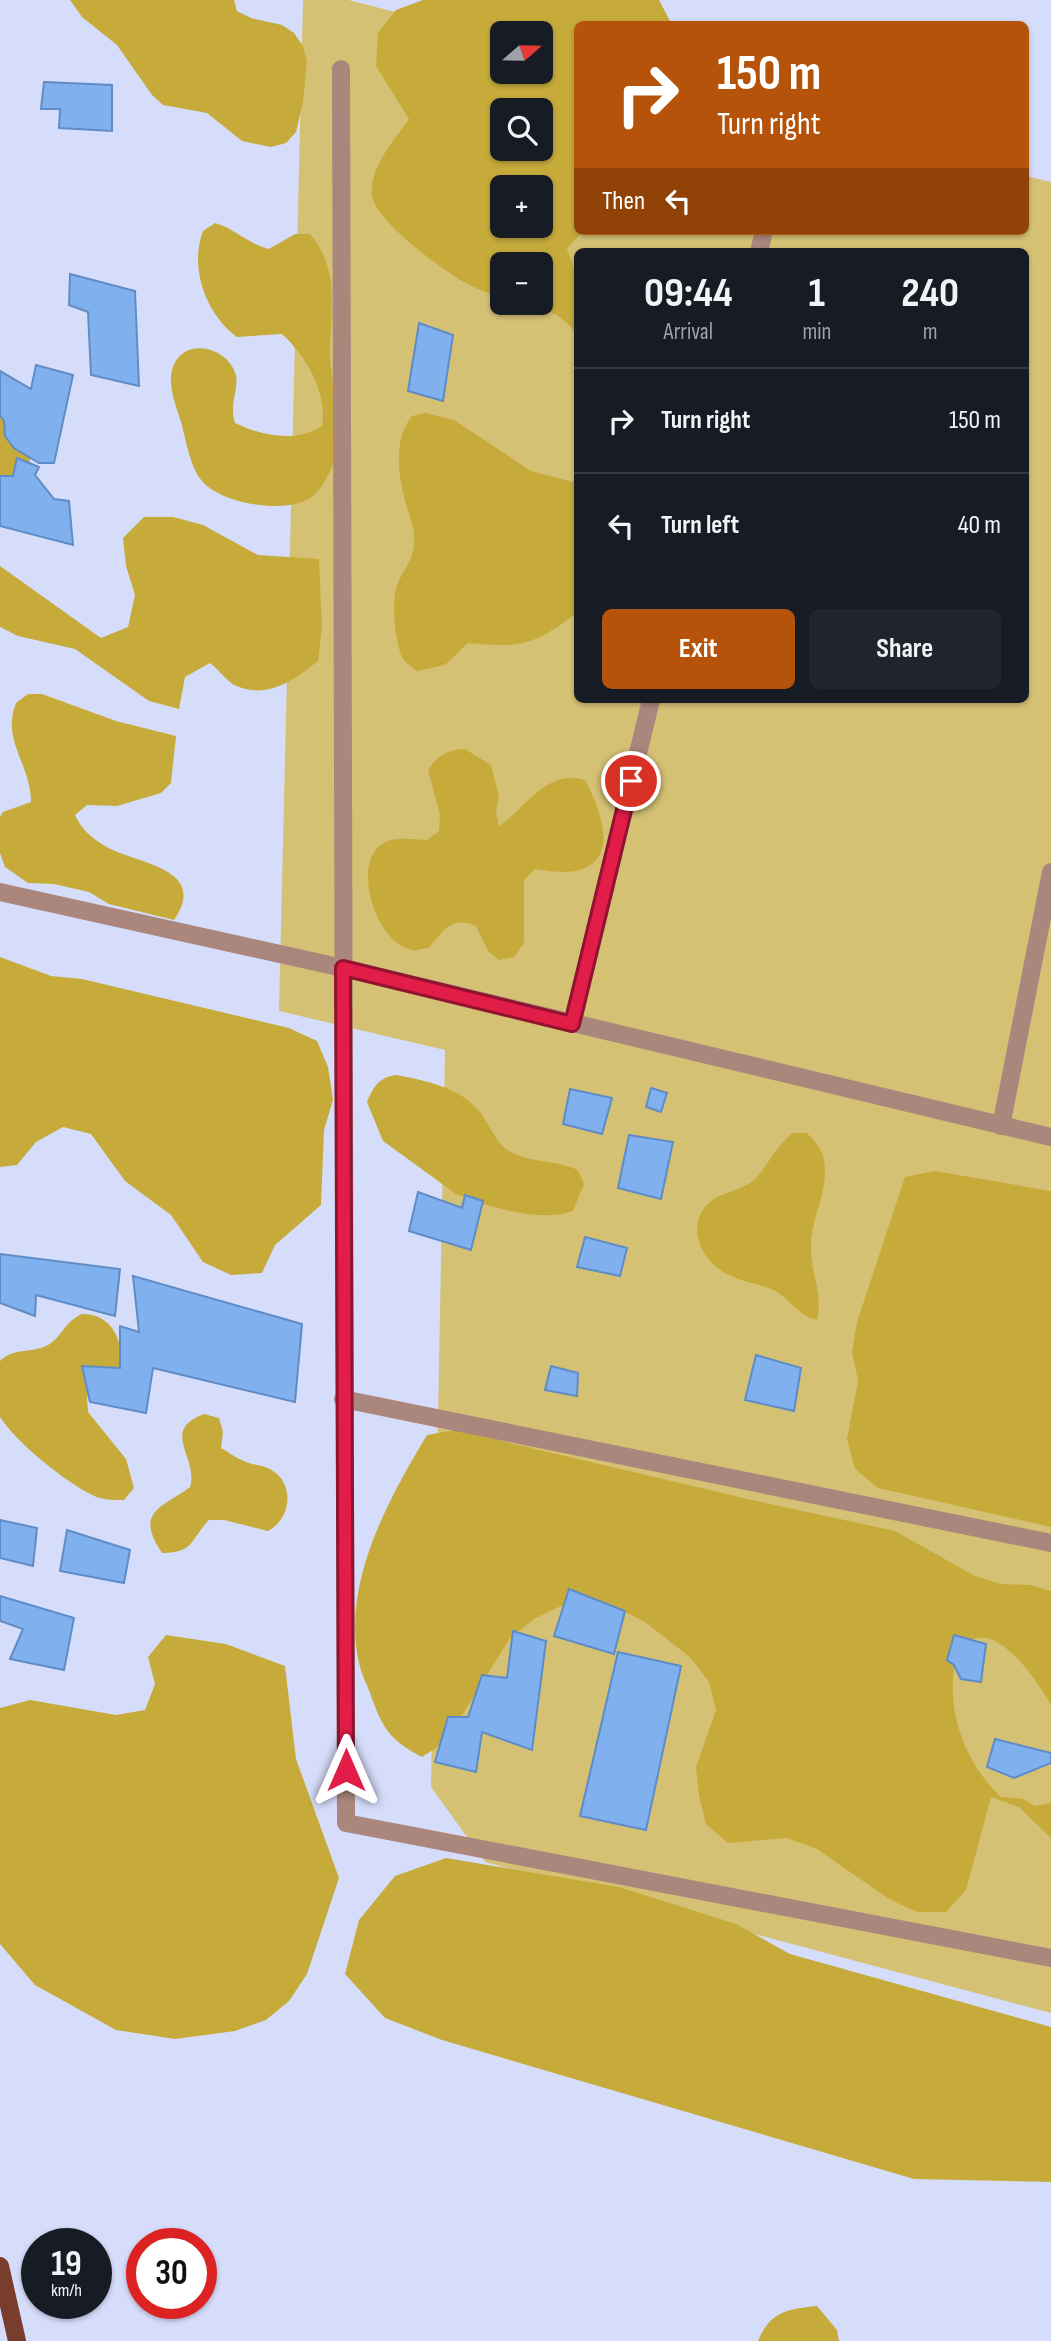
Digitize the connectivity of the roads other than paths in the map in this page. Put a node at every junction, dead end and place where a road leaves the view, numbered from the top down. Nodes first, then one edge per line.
1 (341, 69) dead end
2 (649, 703) edge
3 (1051, 872) edge
4 (0, 892) edge
5 (343, 968) junction
6 (572, 1024) junction
7 (1001, 1126) junction
8 (1051, 1137) edge
9 (343, 1399) junction
10 (1051, 1543) edge
11 (1051, 1958) edge
12 (0, 2266) edge
13 (17, 2341) edge

1 - 5 street
2 - 6 street
3 - 7 street
4 - 5 street
5 - 6 street
5 - 9 street
6 - 7 street
7 - 8 street
9 - 10 street
9 - 11 street
12 - 13 main road

